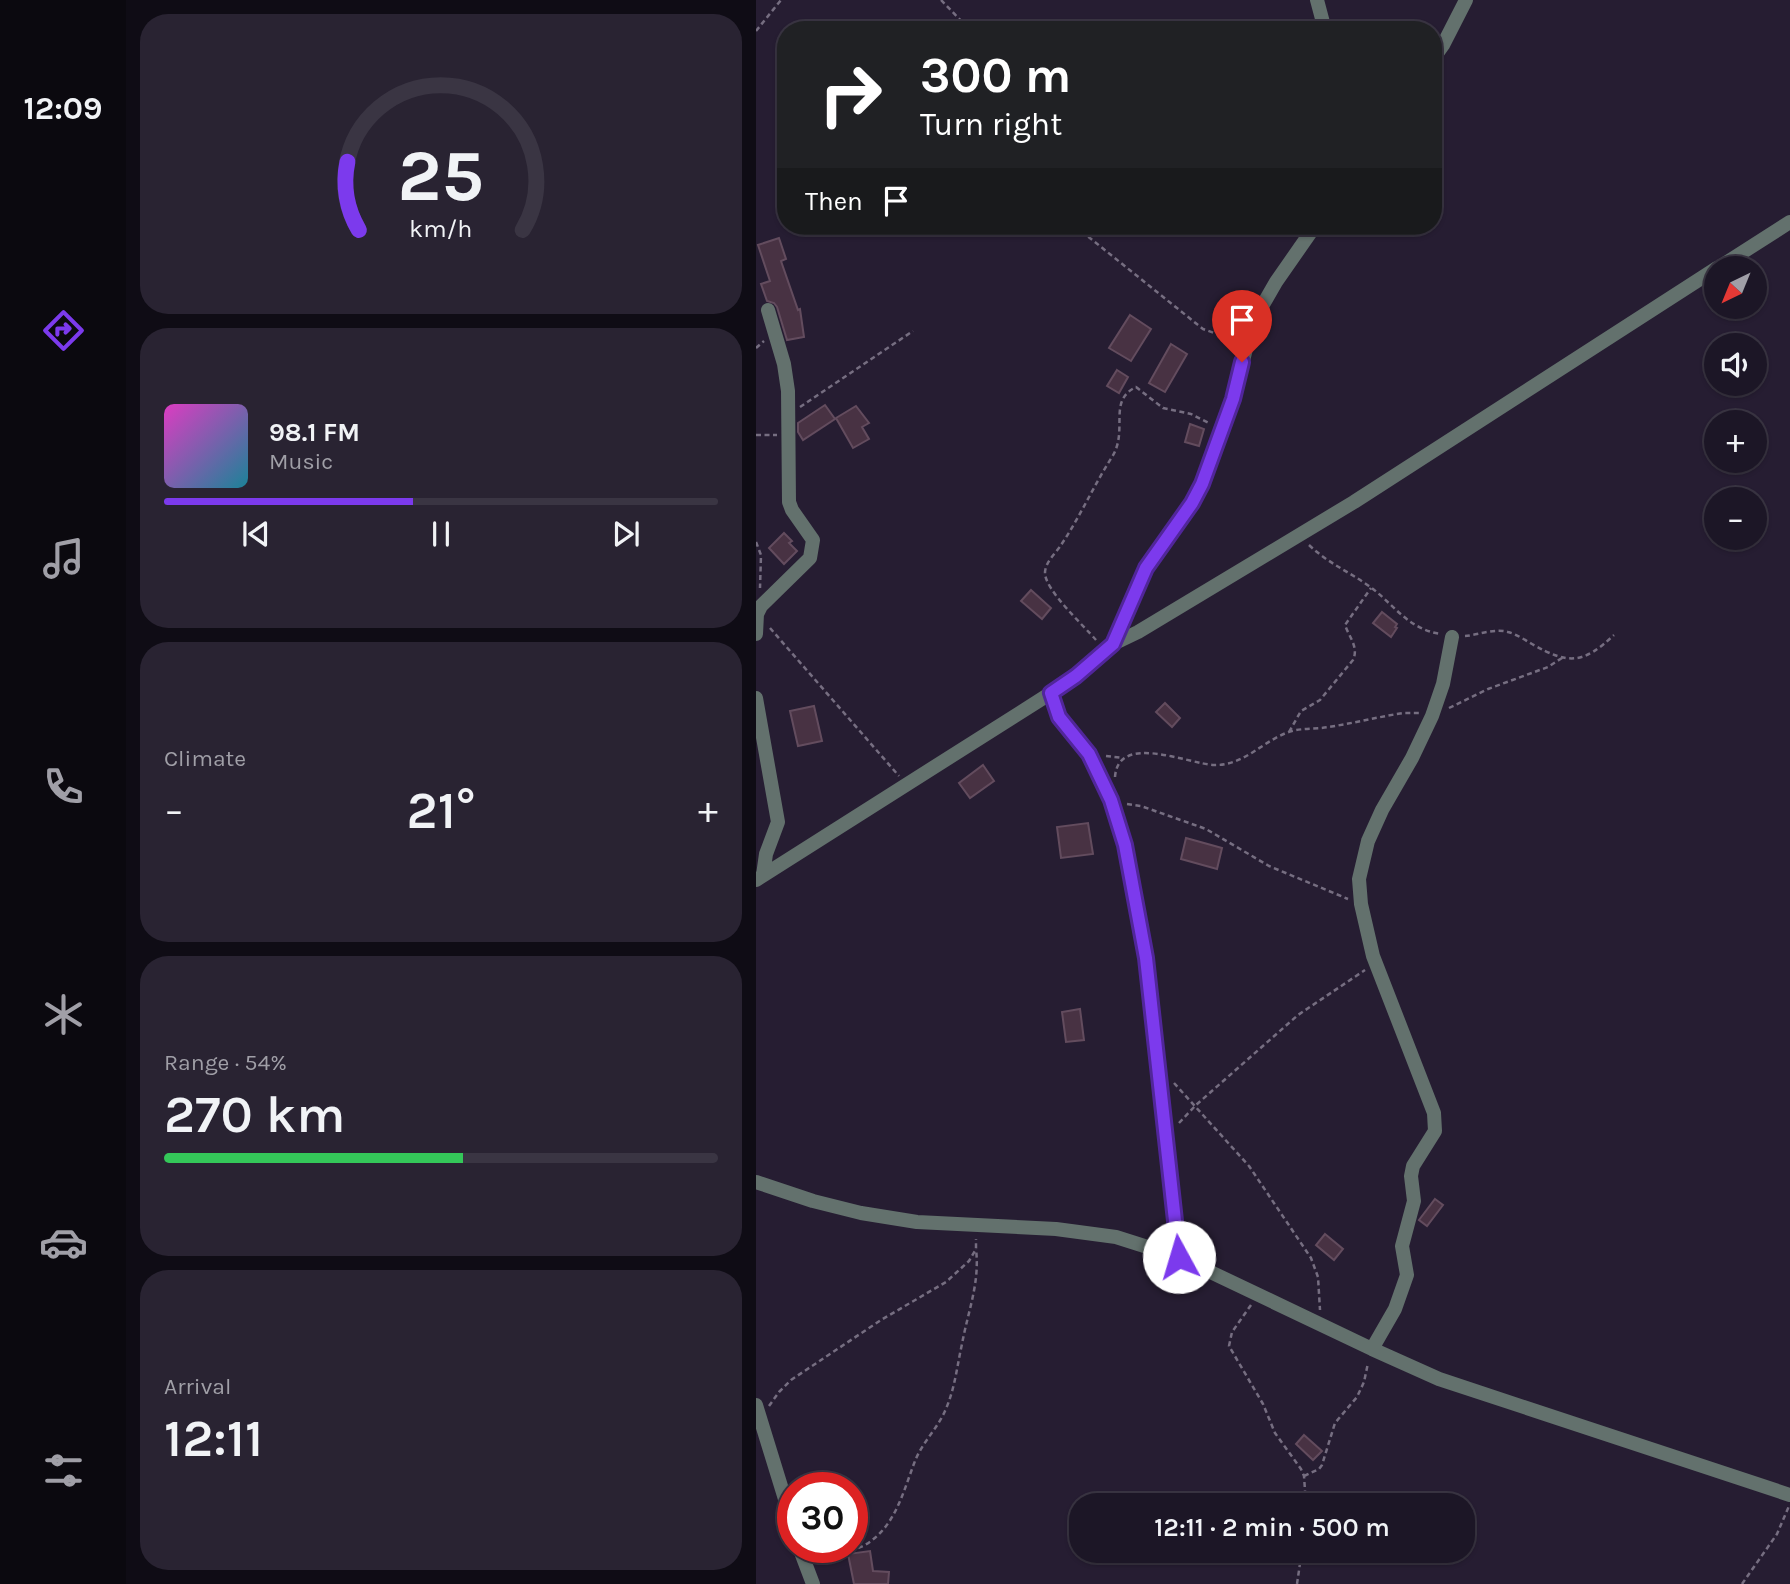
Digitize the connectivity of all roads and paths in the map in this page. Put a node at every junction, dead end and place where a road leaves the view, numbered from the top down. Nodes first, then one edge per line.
1 (781, 0) edge
2 (941, 0) edge
3 (1317, 0) edge
4 (1466, 0) edge
5 (961, 21) edge
6 (1323, 21) edge
7 (756, 31) edge
8 (1442, 46) edge
9 (1790, 222) edge
10 (1086, 235) edge
11 (1309, 235) edge
12 (1736, 256) edge
13 (1704, 276) edge
14 (768, 310) dead end
15 (913, 331) dead end
16 (1247, 344) junction
17 (788, 414) junction
18 (1222, 430) junction
19 (787, 434) junction
20 (756, 435) edge
21 (1299, 536) junction
22 (756, 542) edge
23 (1371, 588) junction
24 (758, 611) edge
25 (756, 634) edge
26 (1614, 635) dead end
27 (1452, 636) junction
28 (1109, 647) junction
29 (1562, 658) junction
30 (1051, 693) junction
31 (756, 698) edge
32 (1432, 716) junction
33 (1289, 732) junction
34 (906, 783) junction
35 (1112, 802) junction
36 (760, 877) edge
37 (1361, 904) junction
38 (1373, 956) junction
39 (1159, 1068) junction
40 (1196, 1105) junction
41 (1167, 1136) junction
42 (756, 1182) edge
43 (977, 1225) junction
44 (976, 1249) junction
45 (1179, 1257) junction
46 (1259, 1294) junction
47 (1321, 1324) junction
48 (1372, 1349) junction
49 (758, 1412) edge
50 (777, 1473) edge
51 (1304, 1476) junction
52 (1305, 1493) edge
53 (1790, 1495) edge
54 (1790, 1503) edge
55 (868, 1542) edge
56 (806, 1563) edge
57 (1300, 1563) edge
58 (813, 1584) edge
59 (1297, 1584) edge
60 (1742, 1584) edge

1 - 7 path
2 - 5 path
3 - 6 street
4 - 8 street
9 - 12 street
10 - 16 path
11 - 16 street
13 - 21 street
14 - 17 street
15 - 17 path
16 - 18 street
17 - 19 street
18 - 28 street
18 - 28 path
19 - 20 path
19 - 24 street
21 - 23 path
21 - 28 street
22 - 24 path
23 - 27 path
23 - 33 path
24 - 25 street
24 - 34 path
26 - 29 path
27 - 29 path
27 - 32 street
28 - 30 street
29 - 32 path
30 - 34 street
30 - 35 street
31 - 36 street
32 - 33 path
32 - 37 street
33 - 35 path
34 - 36 street
35 - 37 path
35 - 39 street
37 - 38 street
38 - 40 path
38 - 48 street
39 - 40 path
39 - 41 street
40 - 41 path
40 - 47 path
41 - 45 street
42 - 43 street
43 - 44 path
43 - 45 street
44 - 49 path
44 - 55 path
45 - 46 street
46 - 47 street
46 - 51 path
47 - 48 street
48 - 51 path
48 - 53 street
49 - 50 street
51 - 52 path
54 - 60 path
56 - 58 street
57 - 59 path

